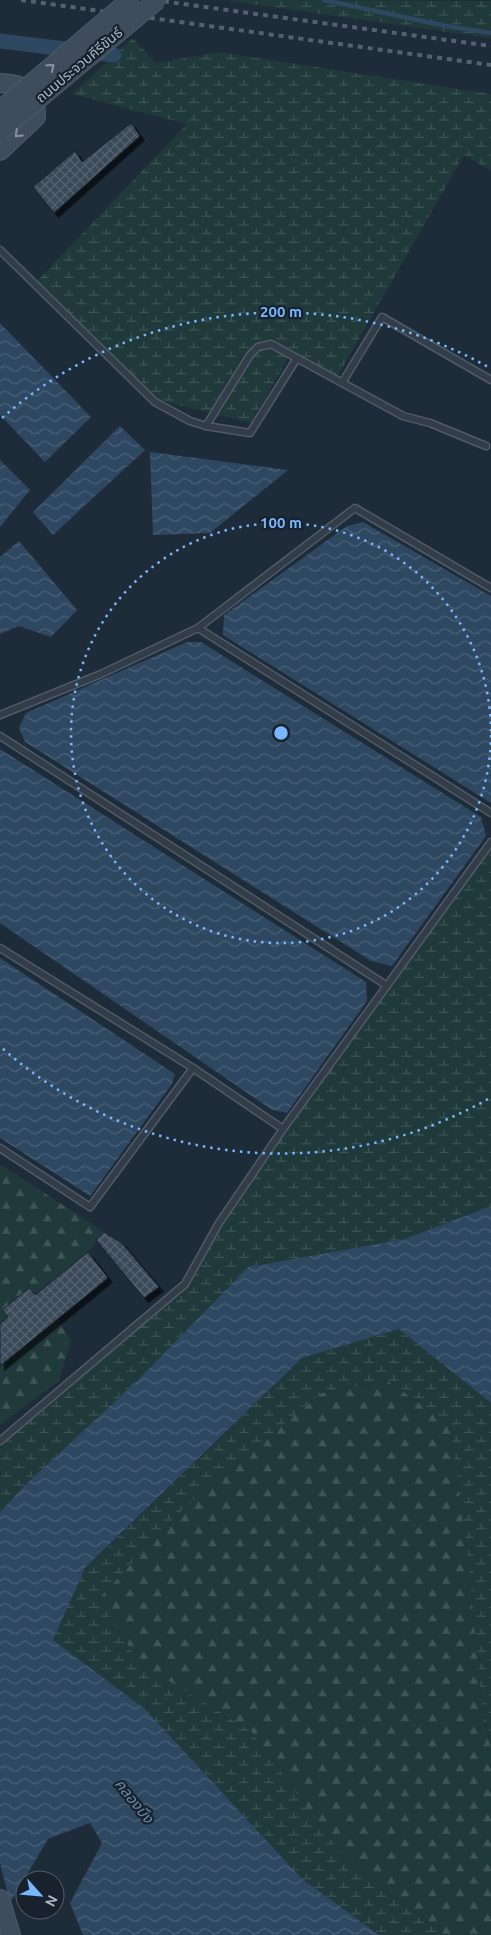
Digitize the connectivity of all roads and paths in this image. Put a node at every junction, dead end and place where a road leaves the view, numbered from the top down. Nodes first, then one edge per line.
1 (130, 0) edge
2 (157, 0) edge
3 (0, 83) edge
4 (0, 110) edge
5 (0, 131) edge
6 (0, 151) edge
7 (0, 250) edge
8 (297, 358) junction
9 (491, 380) edge
10 (342, 383) junction
11 (206, 426) junction
12 (486, 446) dead end
13 (491, 588) edge
14 (198, 628) junction
15 (0, 715) edge
16 (0, 736) edge
17 (491, 813) edge
18 (491, 842) edge
19 (0, 948) edge
20 (386, 985) junction
21 (193, 1068) junction
22 (283, 1129) junction
23 (0, 1148) edge
24 (0, 1442) edge
25 (0, 1899) edge
26 (12, 1935) edge

4 -> 1 main road, ถนนประจวบคีรีขันธ์, bridge
2 - 5 main road, ถนนประจวบคีรีขันธ์, bridge
3 -> 6 main road
7 - 11 lane
8 - 10 lane
8 - 11 lane
8 - 11 lane
9 - 10 lane
10 - 12 lane
13 - 14 lane
14 - 15 lane
14 - 17 lane
16 - 20 lane
18 - 20 lane
19 - 21 lane
20 - 22 lane
21 - 22 lane
21 - 23 lane
22 - 24 lane
25 - 26 main road

